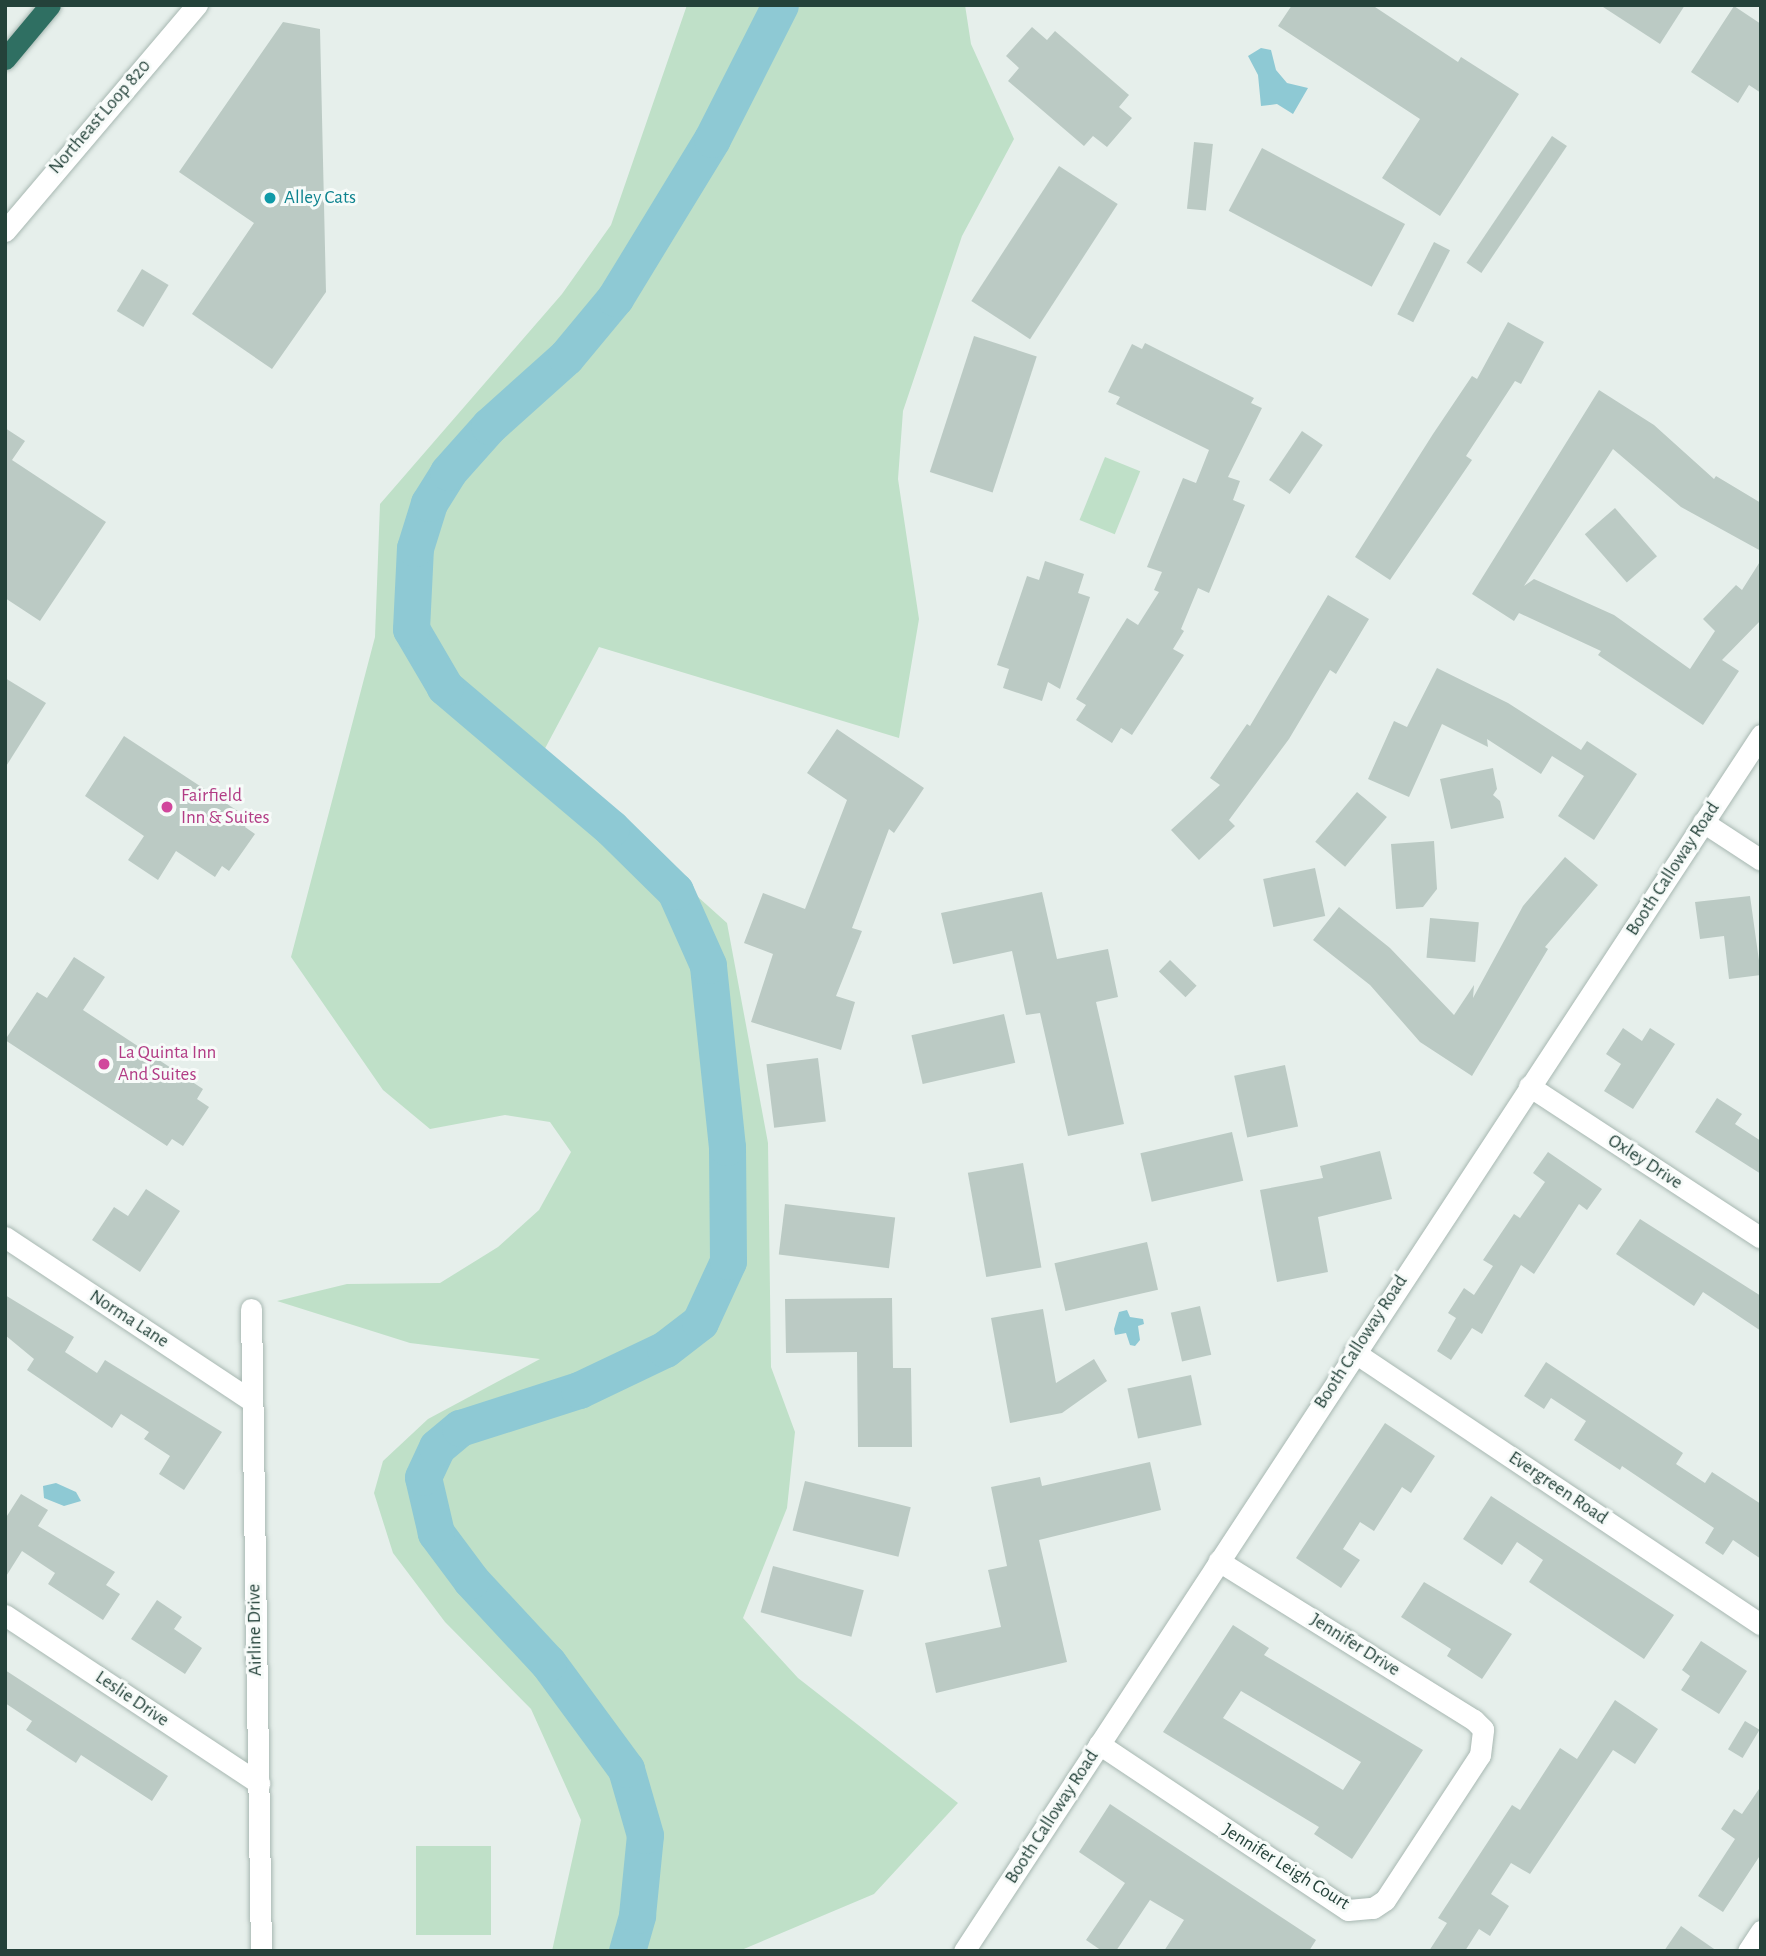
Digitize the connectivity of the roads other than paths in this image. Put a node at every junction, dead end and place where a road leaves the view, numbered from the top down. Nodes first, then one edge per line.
1 (50, 5) edge
2 (197, 5) edge
3 (5, 59) edge
4 (5, 231) edge
5 (1761, 735) edge
6 (1703, 822) junction
7 (1761, 860) edge
8 (1530, 1086) junction
9 (5, 1237) edge
10 (1761, 1238) edge
11 (251, 1309) dead end
12 (1354, 1352) junction
13 (253, 1401) junction
14 (1219, 1561) junction
15 (5, 1615) edge
16 (1761, 1624) edge
17 (1485, 1735) joint
18 (1099, 1744) junction
19 (259, 1783) junction
20 (1761, 1931) edge
21 (261, 1951) edge
22 (964, 1951) edge
23 (1748, 1951) edge

1 - 3 highway
2 - 4 street, Northeast Loop 820
5 - 6 street, Booth Calloway Road
6 - 7 street
6 - 8 street, Booth Calloway Road
8 - 10 street, Oxley Drive
8 - 12 street, Booth Calloway Road
9 - 13 street, Norma Lane
11 - 13 street, Airline Drive
12 - 14 street, Booth Calloway Road
12 - 16 street, Evergreen Road
13 - 19 street, Airline Drive
14 - 17 street, Jennifer Drive
14 - 18 street, Booth Calloway Road
15 - 19 street, Leslie Drive
17 - 18 street, Jennifer Leigh Court
18 - 22 street, Booth Calloway Road
19 - 21 street, Airline Drive
20 - 23 street

